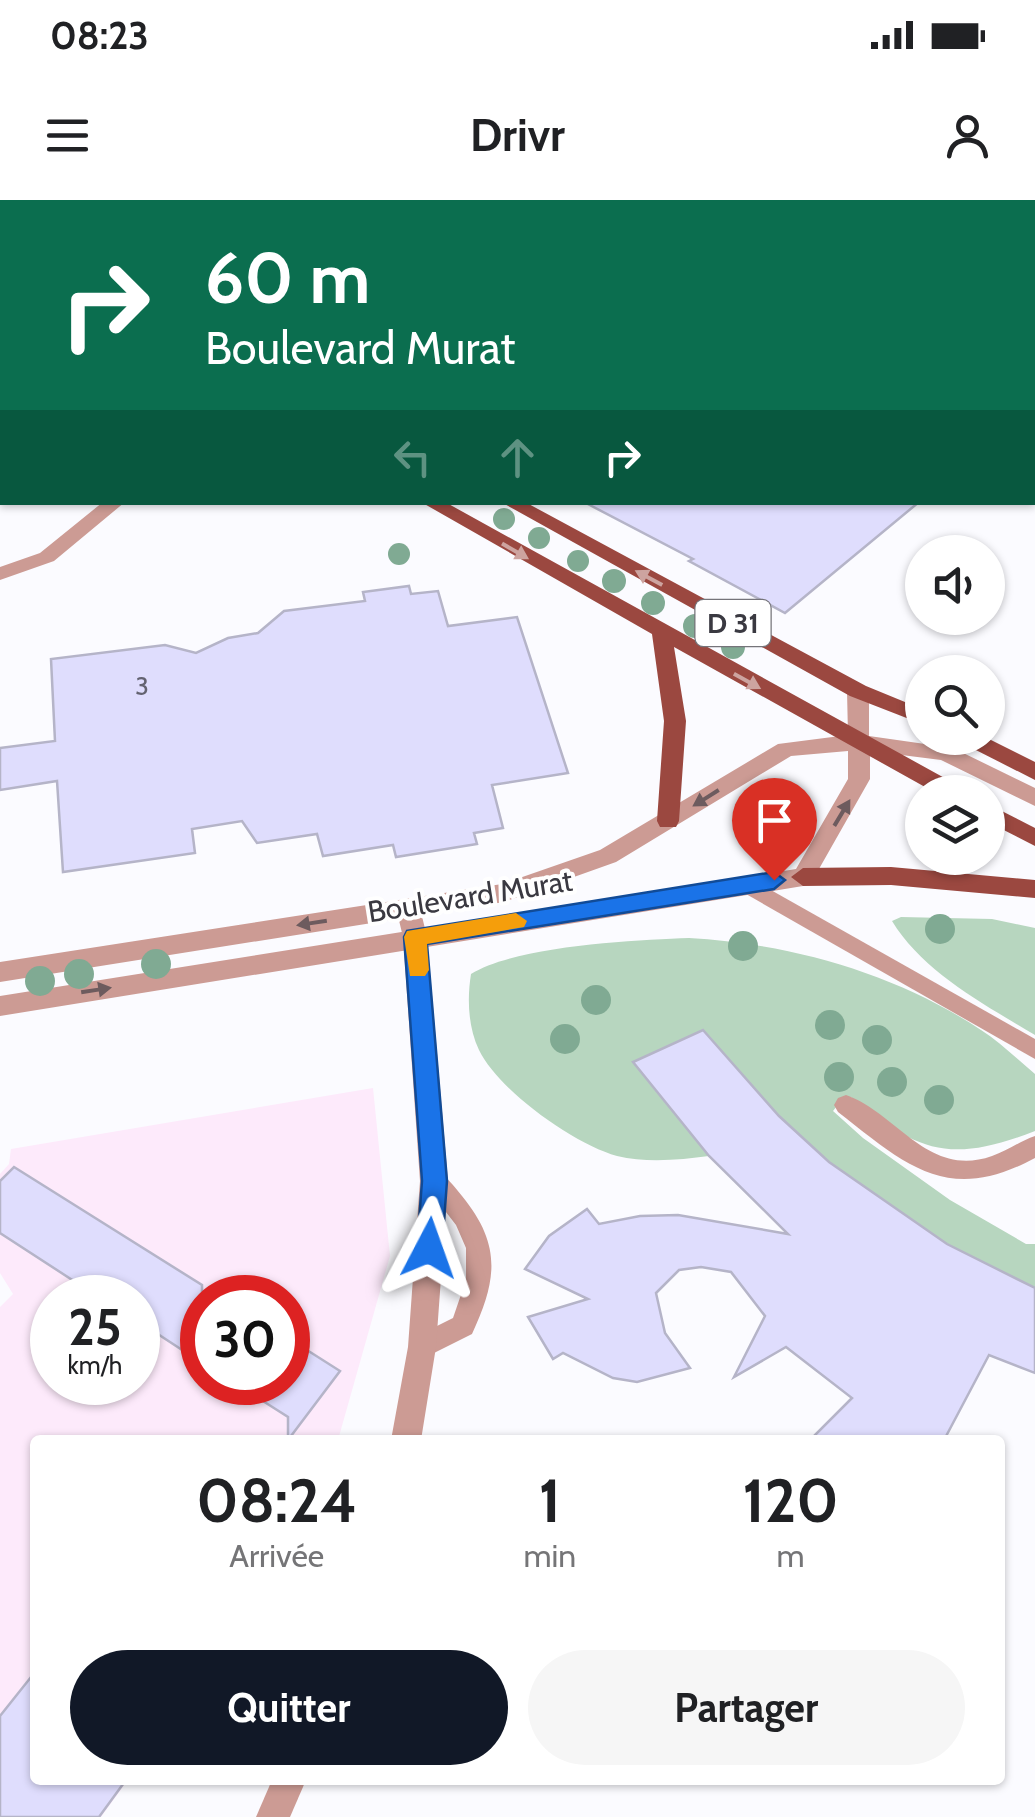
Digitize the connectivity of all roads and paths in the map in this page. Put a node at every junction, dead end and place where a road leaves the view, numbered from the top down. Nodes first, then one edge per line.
1 (112, 505) edge
2 (435, 505) edge
3 (516, 505) edge
4 (0, 574) edge
5 (662, 634) junction
6 (858, 691) junction
7 (905, 711) edge
8 (859, 742) junction
9 (1002, 755) edge
10 (1035, 772) edge
11 (920, 775) edge
12 (1035, 798) edge
13 (668, 821) junction
14 (1005, 821) edge
15 (1035, 838) edge
16 (803, 877) junction
17 (746, 884) junction
18 (1035, 889) edge
19 (408, 908) junction
20 (415, 937) junction
21 (0, 972) edge
22 (0, 1006) edge
23 (1035, 1050) edge
24 (846, 1105) dead end
25 (1035, 1146) edge
26 (434, 1181) junction
27 (422, 1348) junction
28 (407, 1435) edge
29 (287, 1785) edge
30 (273, 1817) edge

1 - 4 street
2 -> 5 main road, D 31
6 -> 3 main road, D 31
5 -> 8 main road, D 31
5 - 13 main road
6 - 7 main road, D 31
6 - 8 street
8 - 11 main road, D 31
8 - 12 street, Boulevard Murat
8 -> 13 street, Boulevard Murat
16 -> 8 street
9 - 10 main road
13 - 19 street, Boulevard Murat
14 - 15 main road
16 - 17 street, Boulevard Murat
16 - 18 main road
17 - 20 street, Boulevard Murat
17 - 23 lane
19 - 20 street
19 -> 21 street, Boulevard Murat
22 -> 20 street, Boulevard Murat
20 - 26 street
24 - 25 lane
26 - 27 street
26 - 27 lane
27 - 28 street
29 - 30 street

